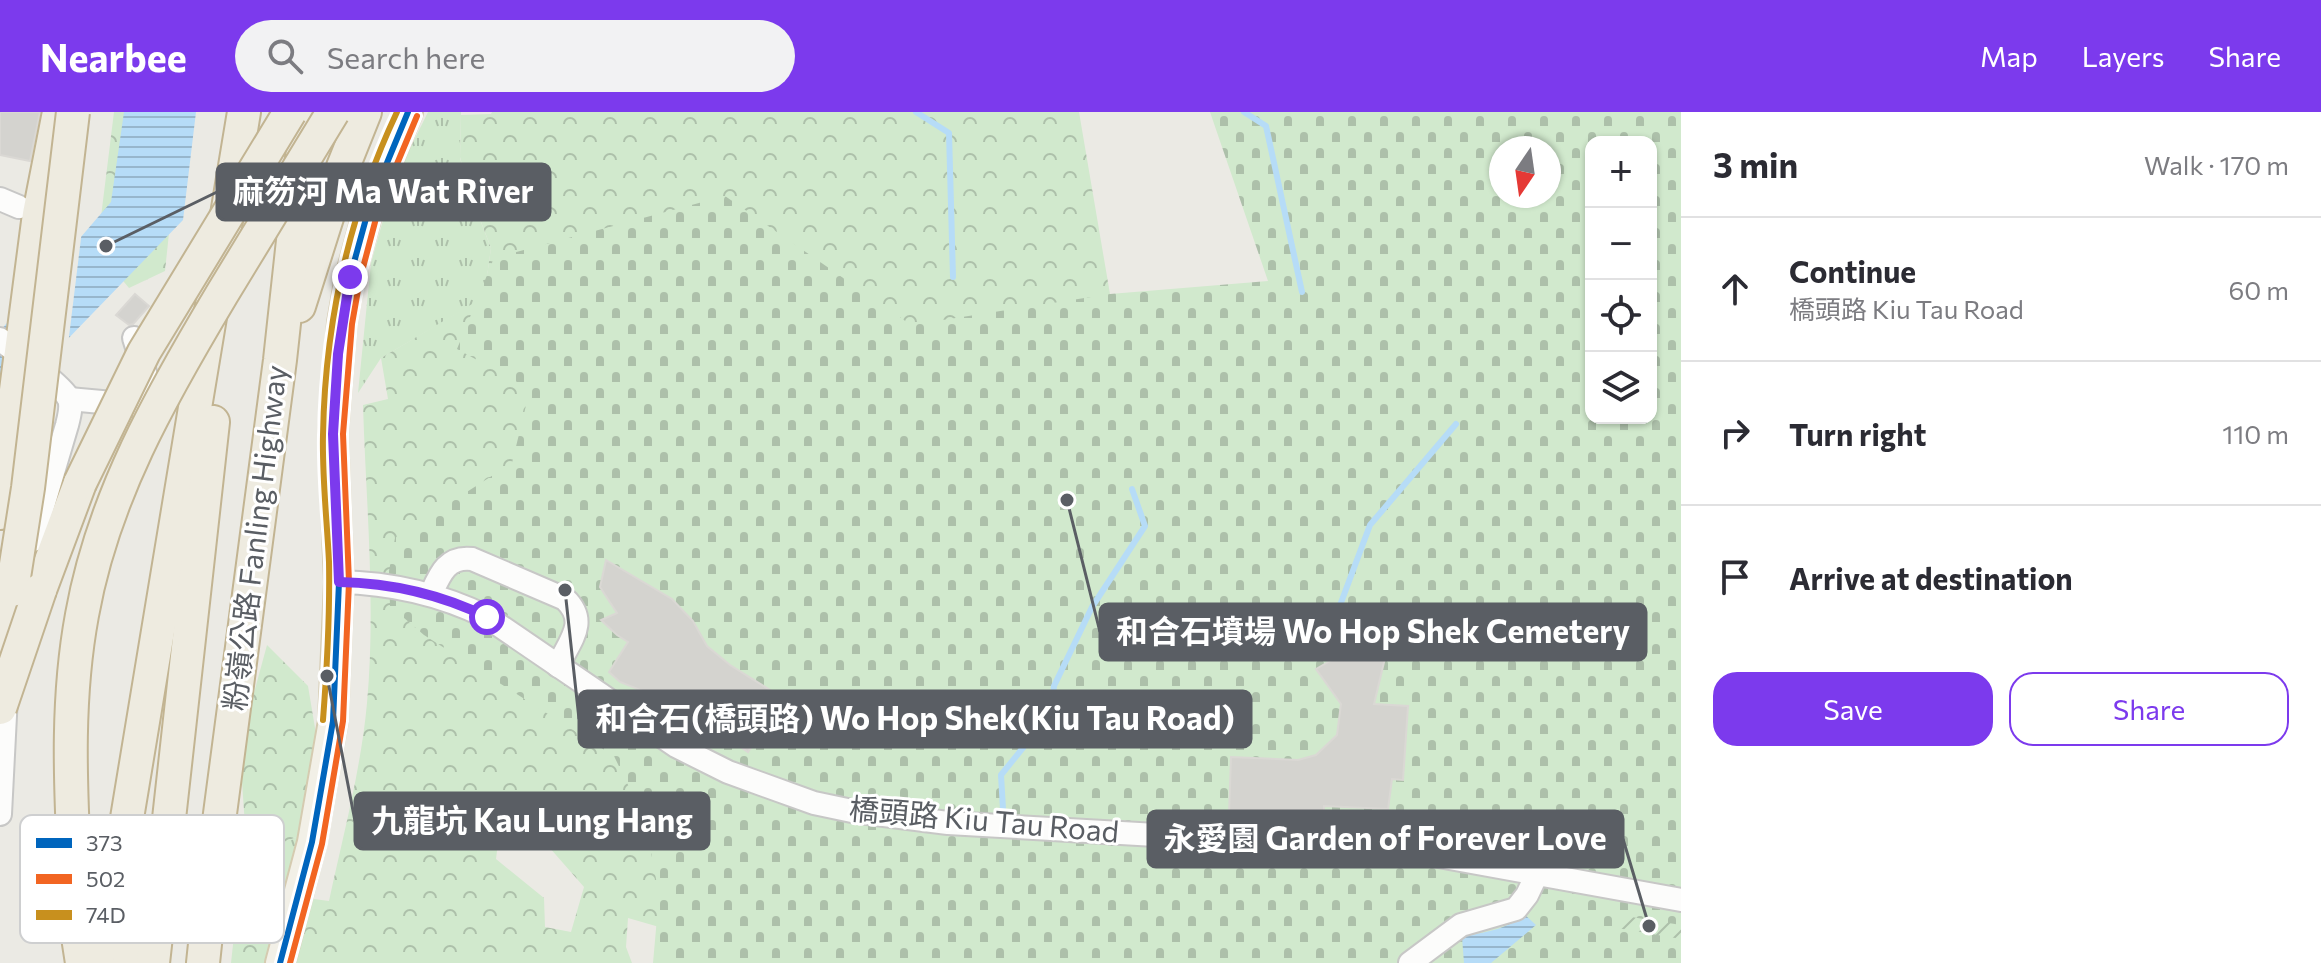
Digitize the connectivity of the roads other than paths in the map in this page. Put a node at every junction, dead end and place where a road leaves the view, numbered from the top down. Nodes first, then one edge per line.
1 (59, 112) edge
2 (73, 112) edge
3 (246, 112) edge
4 (290, 112) edge
5 (307, 112) edge
6 (333, 112) edge
7 (365, 112) edge
8 (408, 112) edge
9 (134, 338) dead end
10 (0, 339) edge
11 (280, 360) junction
12 (69, 399) junction
13 (0, 513) edge
14 (197, 564) junction
15 (339, 582) junction
16 (431, 594) junction
17 (0, 643) edge
18 (558, 666) junction
19 (0, 708) edge
20 (0, 814) edge
21 (72, 815) edge
22 (128, 815) edge
23 (153, 815) edge
24 (169, 815) edge
25 (220, 815) edge
26 (1537, 874) junction
27 (1681, 900) edge
28 (79, 943) edge
29 (106, 943) edge
30 (131, 943) edge
31 (155, 943) edge
32 (205, 943) edge
33 (82, 963) edge
34 (103, 963) edge
35 (129, 963) edge
36 (153, 963) edge
37 (203, 963) edge
38 (280, 963) edge
39 (1410, 963) edge

1 - 13 highway
2 - 17 highway, bridge
3 - 14 highway, 粉嶺公路 Fanling Highway
3 - 22 highway
4 - 19 highway, bridge
5 - 11 highway, 粉嶺公路 Fanling Highway
6 - 21 highway, bridge
7 - 11 highway
8 - 15 main road
9 - 12 street
10 - 12 street
11 - 25 highway, 粉嶺公路 Fanling Highway
12 - 20 street
14 - 23 highway
14 - 24 highway, 粉嶺公路 Fanling Highway
15 - 16 street, 橋頭路 Kiu Tau Road
15 - 38 main road
16 - 18 street, 橋頭路 Kiu Tau Road
16 - 18 street
18 - 26 street, 橋頭路 Kiu Tau Road
26 - 27 street, 橋頭路 Kiu Tau Road
26 - 39 street
28 - 33 highway, bridge
29 - 34 highway
30 - 35 highway
31 - 36 highway, 粉嶺公路 Fanling Highway
32 - 37 highway, 粉嶺公路 Fanling Highway

